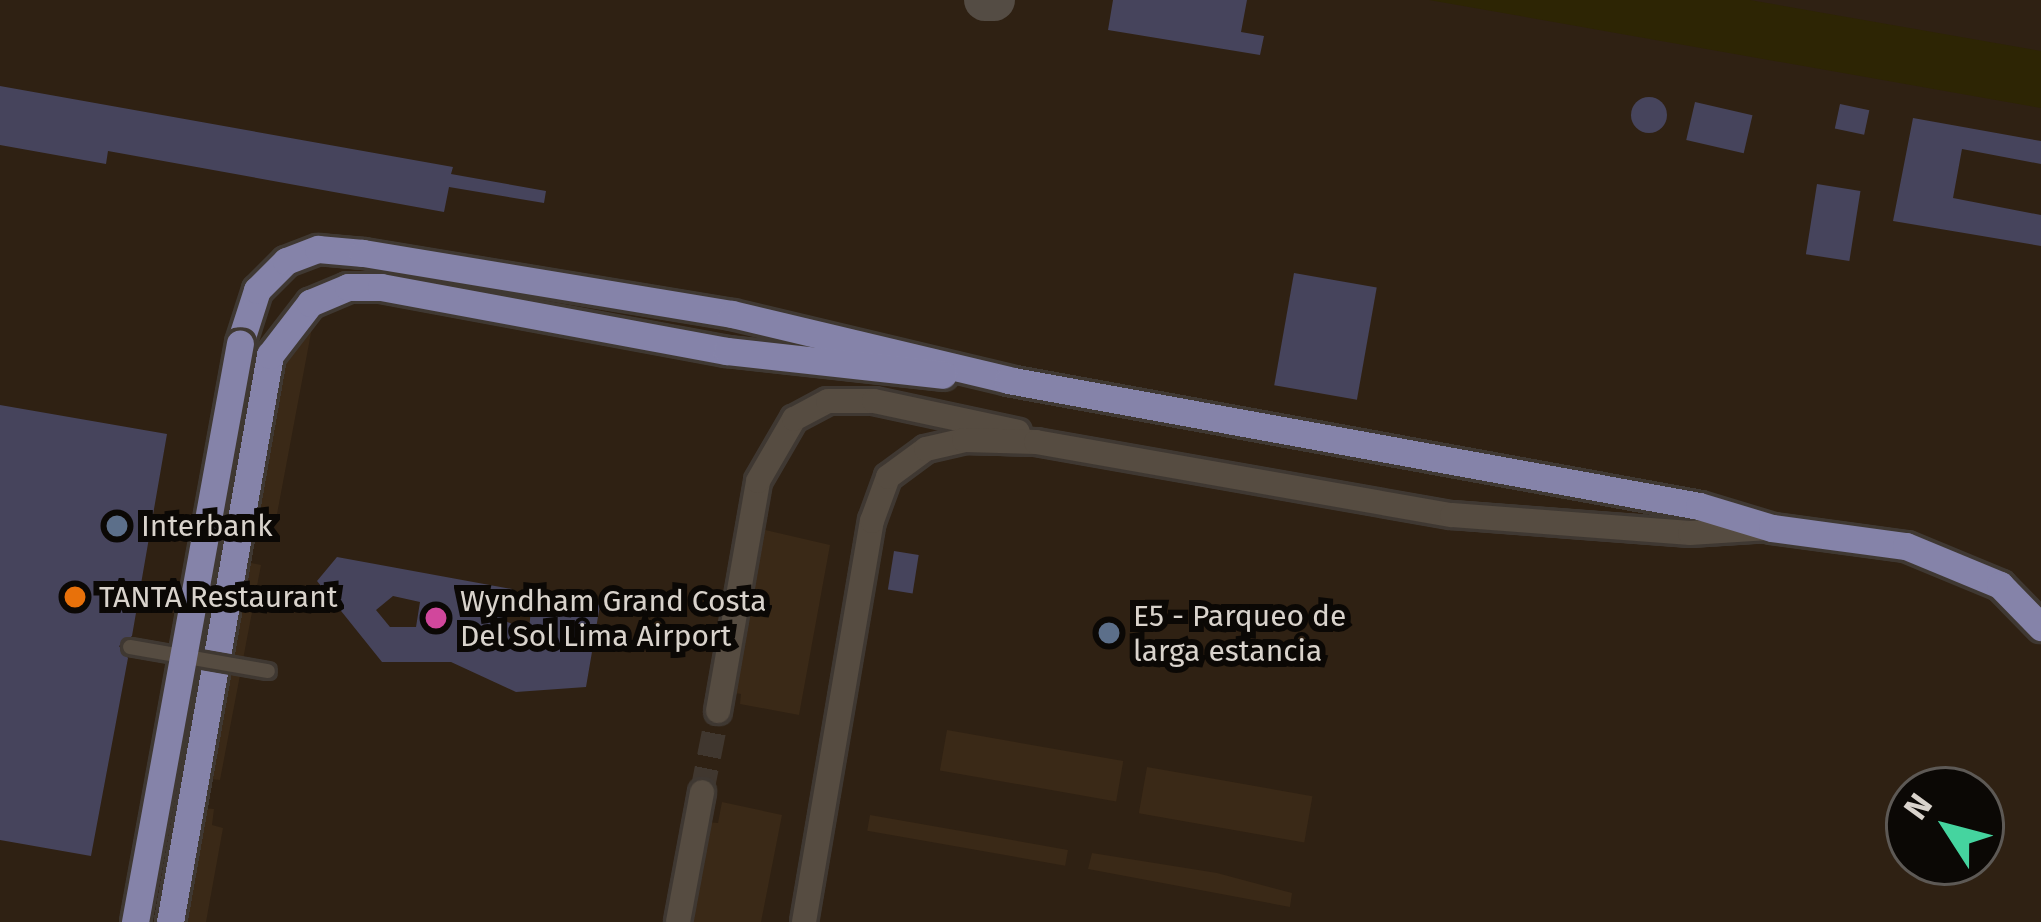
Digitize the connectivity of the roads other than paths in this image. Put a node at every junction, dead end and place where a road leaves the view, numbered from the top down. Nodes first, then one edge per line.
1 (1008, 380) junction
2 (1036, 442) junction
3 (1772, 528) junction
4 (2041, 627) edge
5 (130, 647) dead end
6 (268, 671) dead end
7 (718, 711) tunnel mouth
8 (702, 792) tunnel mouth
9 (135, 922) edge
10 (170, 922) edge
11 (678, 922) edge
12 (804, 922) edge

1 - 3 main road
1 - 9 main road, bridge
1 - 10 main road
2 - 3 main road
2 - 7 main road
2 - 12 main road
3 - 4 main road
5 - 6 street, bridge
8 - 11 main road

